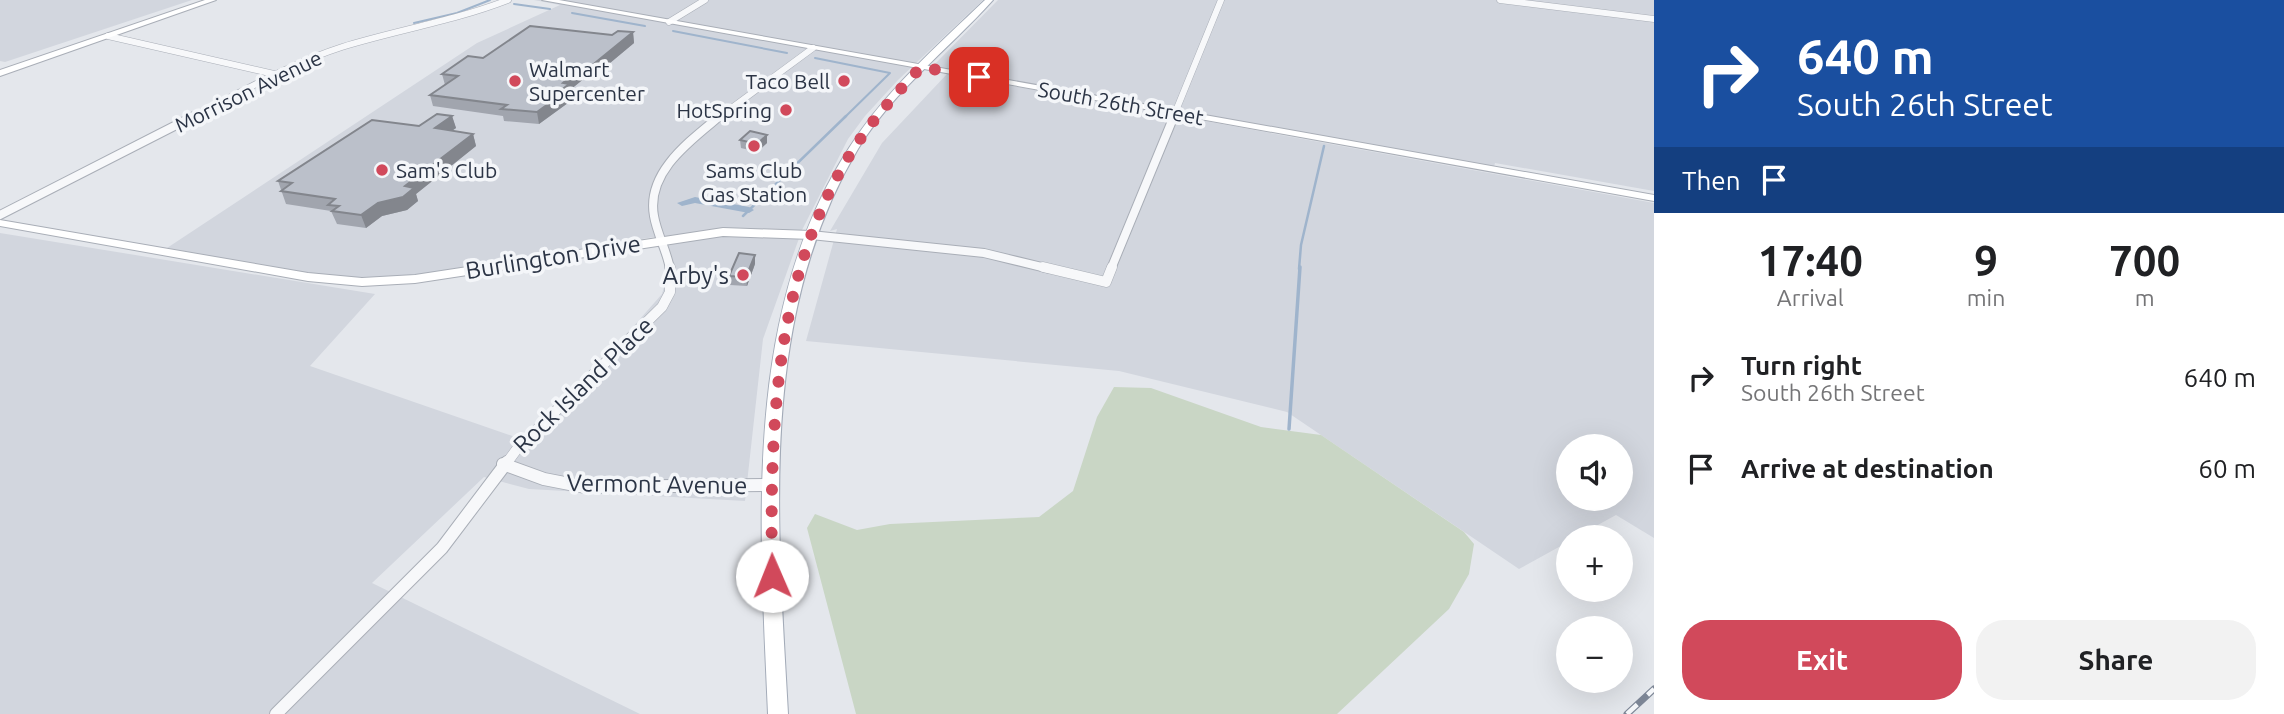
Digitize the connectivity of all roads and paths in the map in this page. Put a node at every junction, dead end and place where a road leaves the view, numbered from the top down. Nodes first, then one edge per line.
1 (212, 0) edge
2 (508, 0) edge
3 (546, 0) edge
4 (705, 0) edge
5 (989, 0) edge
6 (1221, 0) edge
7 (1500, 0) edge
8 (1654, 19) edge
9 (669, 22) junction
10 (107, 36) junction
11 (813, 48) junction
12 (921, 67) junction
13 (0, 73) edge
14 (275, 74) junction
15 (1174, 112) junction
16 (1654, 198) edge
17 (0, 215) edge
18 (0, 223) edge
19 (811, 235) junction
20 (663, 240) junction
21 (503, 464) junction
22 (772, 485) junction
23 (276, 714) edge
24 (778, 714) edge

1 - 10 street
2 - 14 street, Morrison Avenue
3 - 9 street, South 26th Street
4 - 9 street
5 - 12 street
6 - 15 street
7 - 8 street
9 - 11 street, South 26th Street
10 - 13 street
10 - 14 street
11 - 12 street, South 26th Street
11 - 20 street, Rock Island Place
12 - 15 street, South 26th Street
12 - 19 street
14 - 17 street, Morrison Avenue
15 - 16 street, South 26th Street
15 - 19 street, Burlington Drive
18 - 20 street, Burlington Drive
19 - 20 street, Burlington Drive
19 - 22 street
20 - 21 street, Rock Island Place
21 - 22 street, Vermont Avenue
21 - 23 street, Rock Island Place
22 - 24 street

